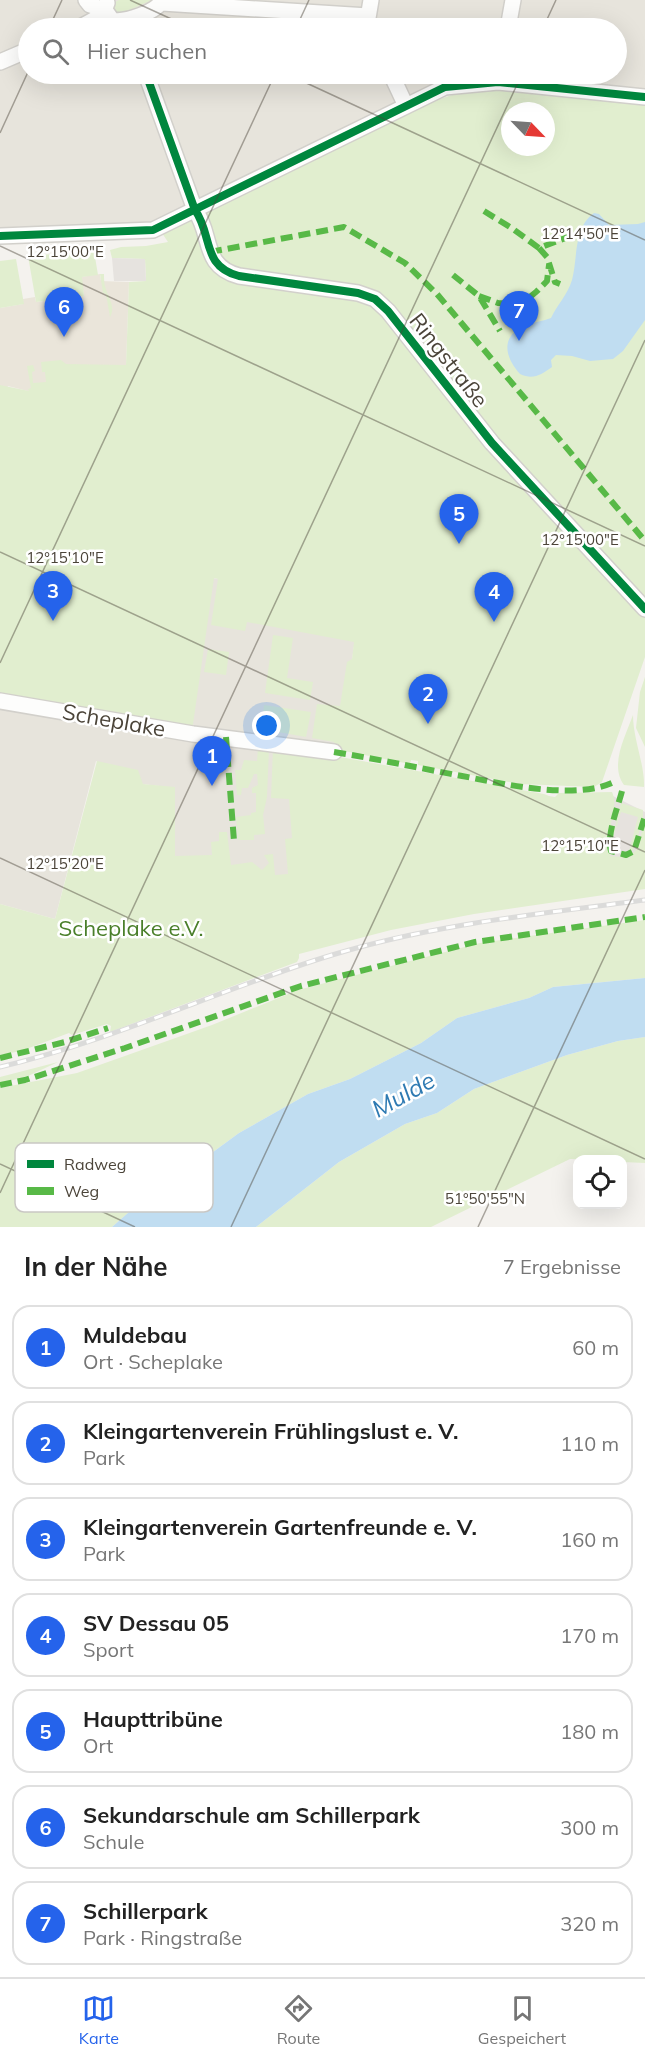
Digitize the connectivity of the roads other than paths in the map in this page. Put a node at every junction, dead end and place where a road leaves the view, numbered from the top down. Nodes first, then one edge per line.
1 (86, 0) edge
2 (370, 0) edge
3 (513, 0) edge
4 (162, 1) edge
5 (107, 5) edge
6 (98, 18) edge
7 (139, 18) edge
8 (329, 18) edge
9 (368, 18) edge
10 (510, 18) edge
11 (18, 55) edge
12 (0, 63) edge
13 (150, 84) edge
14 (396, 84) edge
15 (463, 84) edge
16 (545, 84) edge
17 (645, 97) edge
18 (406, 106) junction
19 (195, 210) junction
20 (0, 236) edge
21 (645, 609) edge
22 (0, 701) edge
23 (334, 752) dead end

1 - 5 street
2 - 9 street
3 - 10 street
4 - 7 street
4 - 8 street
5 - 6 street
11 - 12 street
13 - 19 street, Ringstraße
14 - 18 street
15 - 18 street
16 - 17 street
18 - 19 street
19 - 20 street
19 - 21 street, Ringstraße
22 - 23 street, Scheplake

